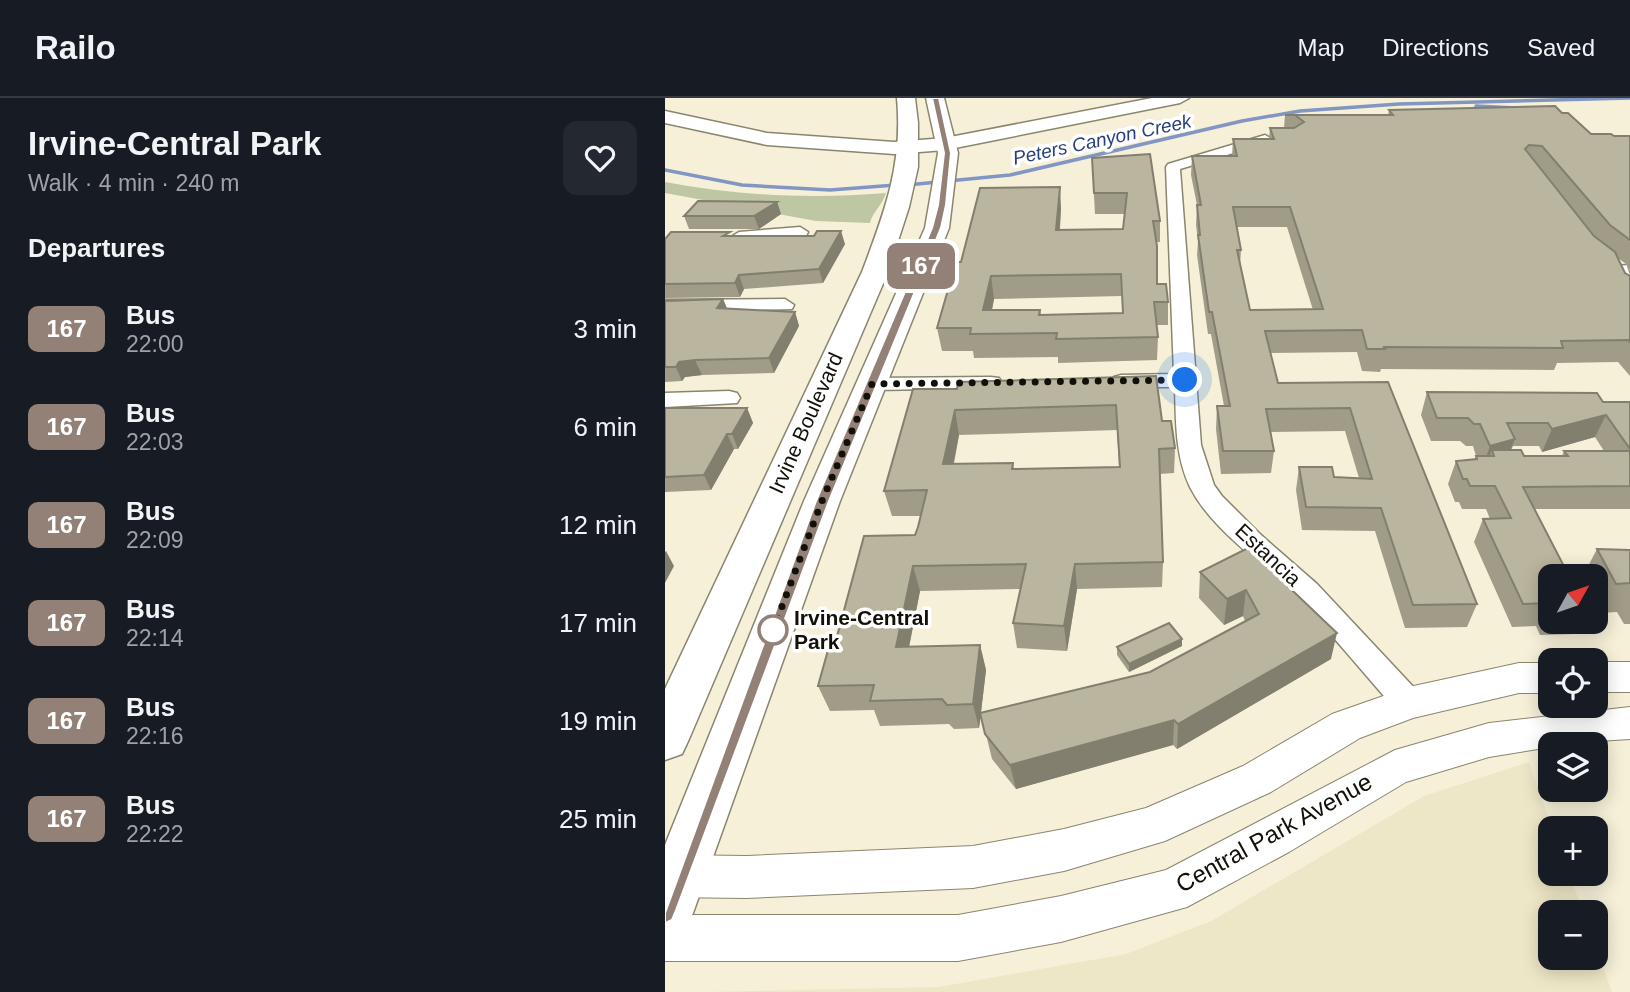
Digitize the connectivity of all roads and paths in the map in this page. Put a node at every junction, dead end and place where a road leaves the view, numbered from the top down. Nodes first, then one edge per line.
1 (906, 98) edge
2 (936, 98) edge
3 (1180, 98) edge
4 (665, 117) edge
5 (1280, 139) edge
6 (946, 154) junction
7 (910, 157) junction
8 (800, 232) dead end
9 (727, 237) edge
10 (871, 280) junction
11 (785, 305) dead end
12 (665, 306) edge
13 (1185, 380) junction
14 (1104, 382) edge
15 (1008, 383) edge
16 (872, 384) junction
17 (729, 398) dead end
18 (665, 400) edge
19 (1608, 677) edge
20 (1630, 677) edge
21 (1538, 678) edge
22 (1409, 703) junction
23 (1630, 723) edge
24 (665, 739) edge
25 (670, 888) edge
26 (665, 938) edge

1 - 7 main road, Irvine Boulevard
2 - 6 main road, Irvine Boulevard
3 - 6 main road
4 - 7 main road
5 - 13 street, Estancia
6 - 7 main road
6 - 16 main road, Irvine Boulevard
7 - 10 main road, Irvine Boulevard
8 - 9 street
10 - 16 main road
10 - 24 main road, Irvine Boulevard
11 - 12 street
13 - 14 street
13 - 22 street, Estancia
15 - 16 street
16 - 25 main road, Irvine Boulevard
17 - 18 street
19 - 20 street
21 - 22 street
22 - 25 street
23 - 26 street, Central Park Avenue

